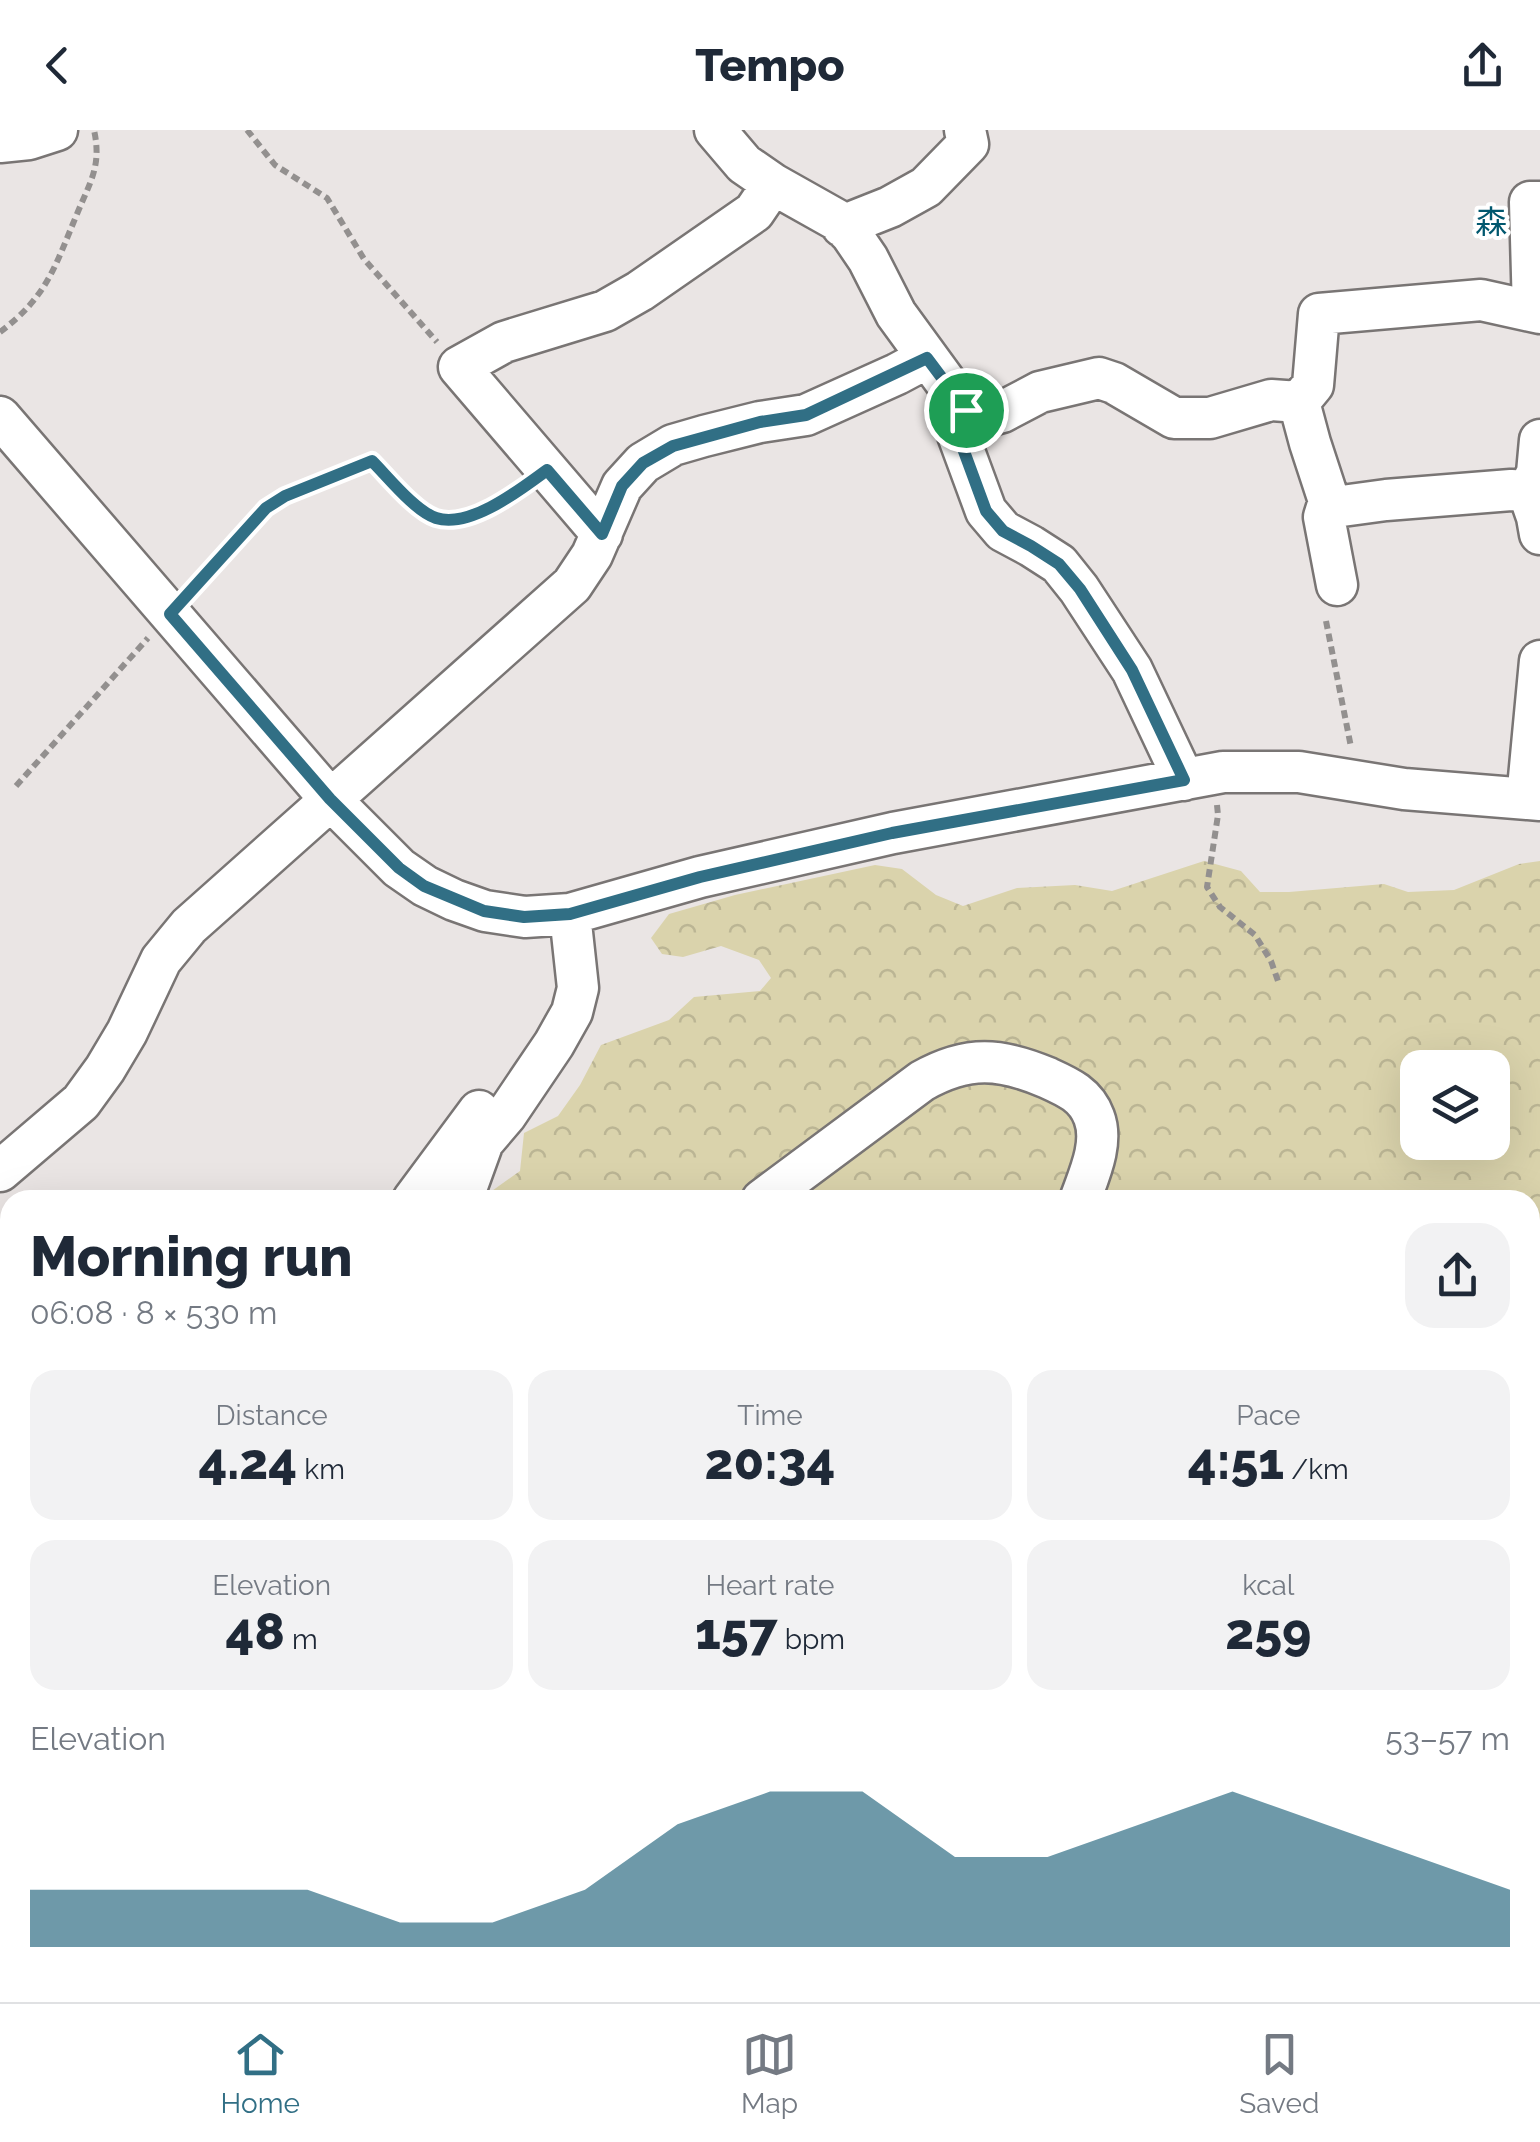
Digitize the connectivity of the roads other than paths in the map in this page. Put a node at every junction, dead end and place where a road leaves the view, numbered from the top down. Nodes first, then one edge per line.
1 (57, 130) edge
2 (715, 130) edge
3 (965, 130) edge
4 (0, 142) edge
5 (773, 184) junction
6 (1540, 202) edge
7 (842, 226) junction
8 (1536, 312) edge
9 (927, 358) junction
10 (1299, 402) junction
11 (966, 410) junction
12 (0, 417) edge
13 (1540, 440) edge
14 (1528, 491) junction
15 (1329, 500) junction
16 (602, 534) junction
17 (1540, 534) edge
18 (1331, 603) road end
19 (1540, 661) edge
20 (1199, 777) junction
21 (330, 799) junction
22 (1534, 800) edge
23 (570, 914) junction
24 (575, 955) junction
25 (0, 1171) edge
26 (421, 1190) edge
27 (466, 1190) edge
28 (776, 1190) edge
29 (1084, 1190) edge

1 - 4 street
2 - 5 street
3 - 7 street
5 - 7 street
5 - 16 street
6 - 8 street
7 - 9 street
8 - 10 street
9 - 11 street
9 - 16 street
10 - 11 street
10 - 15 street
11 - 20 street
12 - 21 street
13 - 14 street
14 - 15 street
14 - 17 street
15 - 18 street
16 - 21 street
19 - 22 street
20 - 22 street
20 - 23 street
21 - 23 street
21 - 25 street
23 - 24 street
24 - 26 street
24 - 27 street
28 - 29 street

